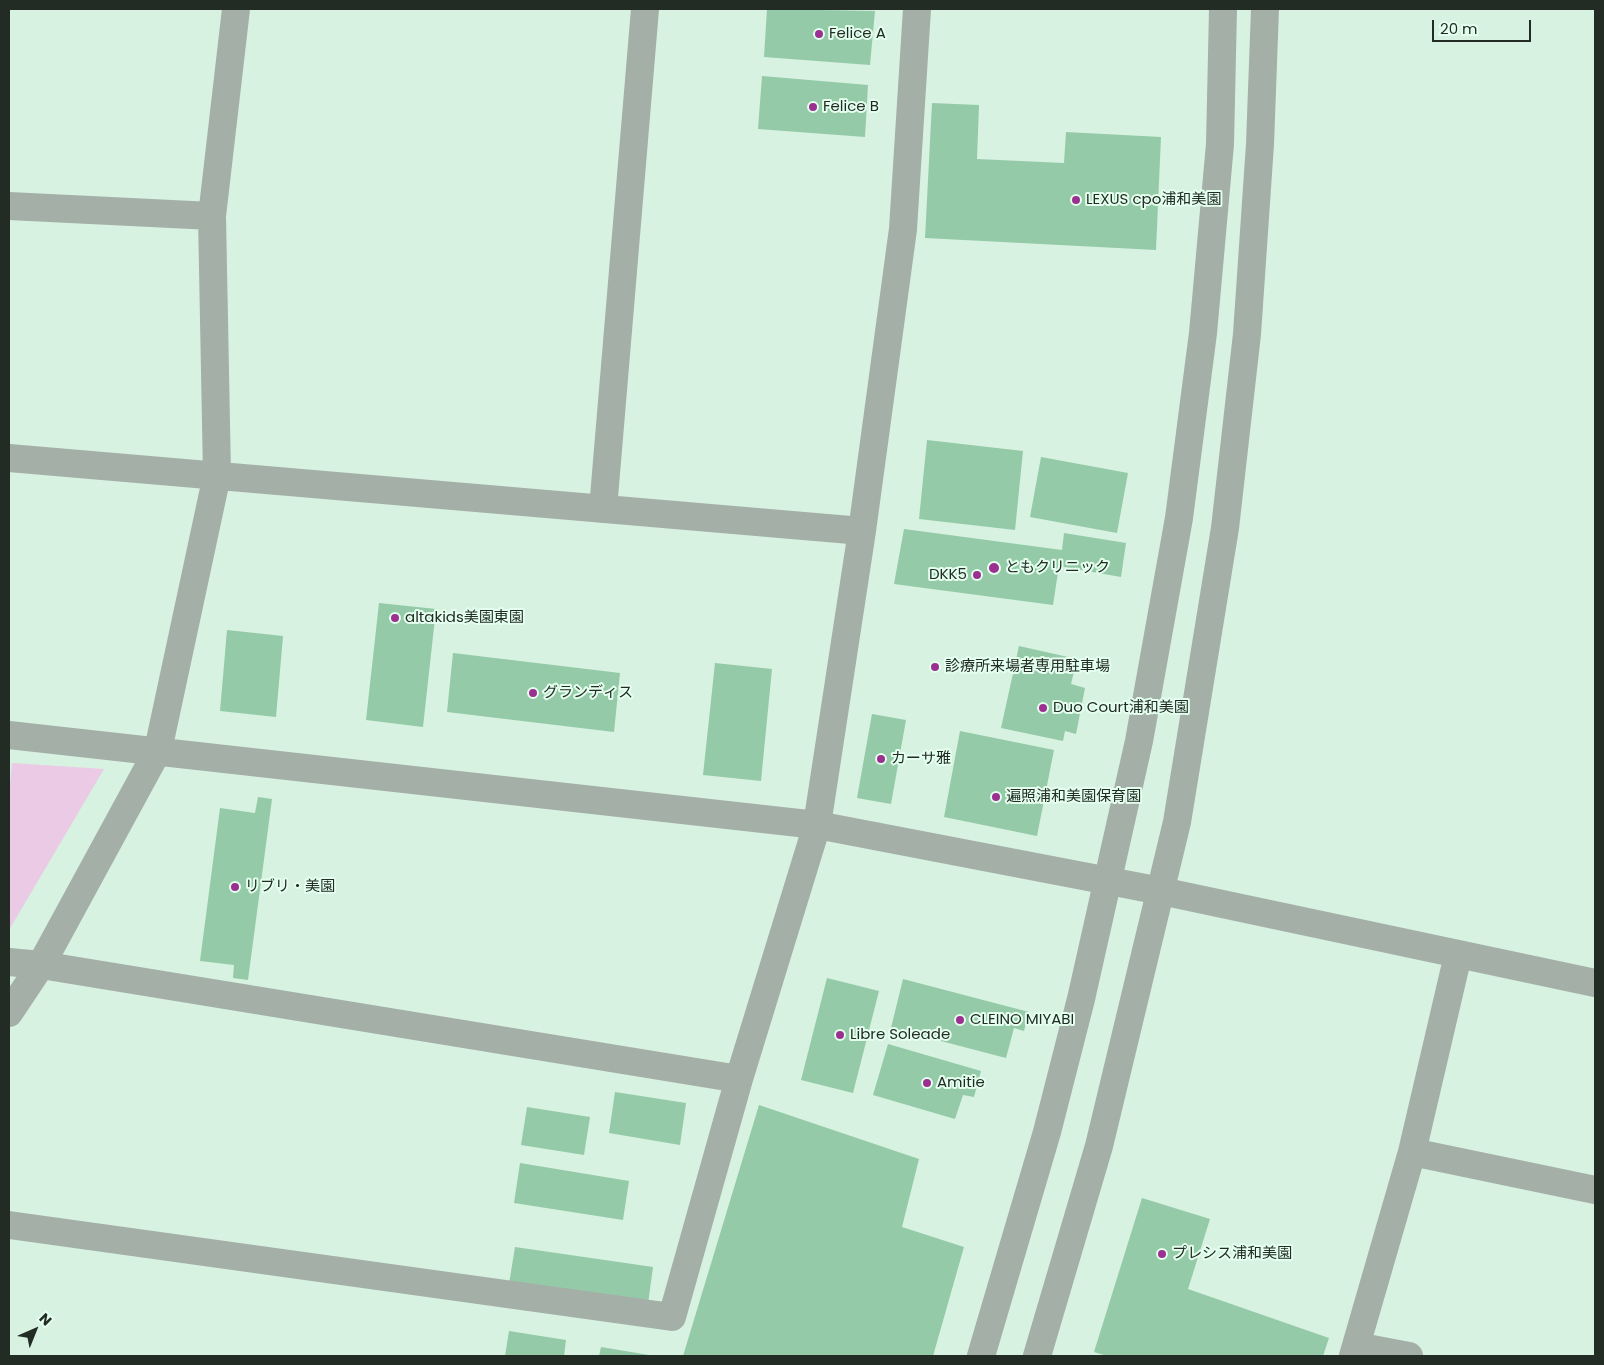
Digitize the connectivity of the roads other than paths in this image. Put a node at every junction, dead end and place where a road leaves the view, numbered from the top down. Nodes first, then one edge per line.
1 (236, 9) edge
2 (645, 9) edge
3 (917, 9) edge
4 (1223, 9) edge
5 (1265, 9) edge
6 (9, 206) edge
7 (212, 216) junction
8 (9, 458) edge
9 (218, 475) junction
10 (603, 509) junction
11 (862, 531) junction
12 (9, 734) edge
13 (158, 750) junction
14 (817, 825) junction
15 (1108, 882) junction
16 (1161, 892) junction
17 (1458, 954) junction
18 (9, 962) edge
19 (41, 965) junction
20 (1595, 983) edge
21 (9, 1013) edge
22 (739, 1079) junction
23 (1412, 1152) junction
24 (1595, 1190) edge
25 (9, 1225) edge
26 (1355, 1351) edge
27 (981, 1356) edge
28 (1037, 1356) edge
29 (1409, 1356) edge

1 - 7 street
2 - 10 street
3 - 11 street
4 - 15 street
5 - 16 street
6 - 7 street
7 - 9 street
8 - 9 street
9 - 10 street
9 - 13 street
10 - 11 street
11 - 14 street
12 - 13 street
13 - 14 street
13 - 19 street
14 - 15 street
14 - 22 street
15 - 16 street
15 - 27 street
16 - 17 street
16 - 28 street
17 - 20 street
17 - 23 street
18 - 19 street
19 - 21 street
19 - 22 street
22 - 25 street
23 - 24 street
23 - 26 street
26 - 29 street

